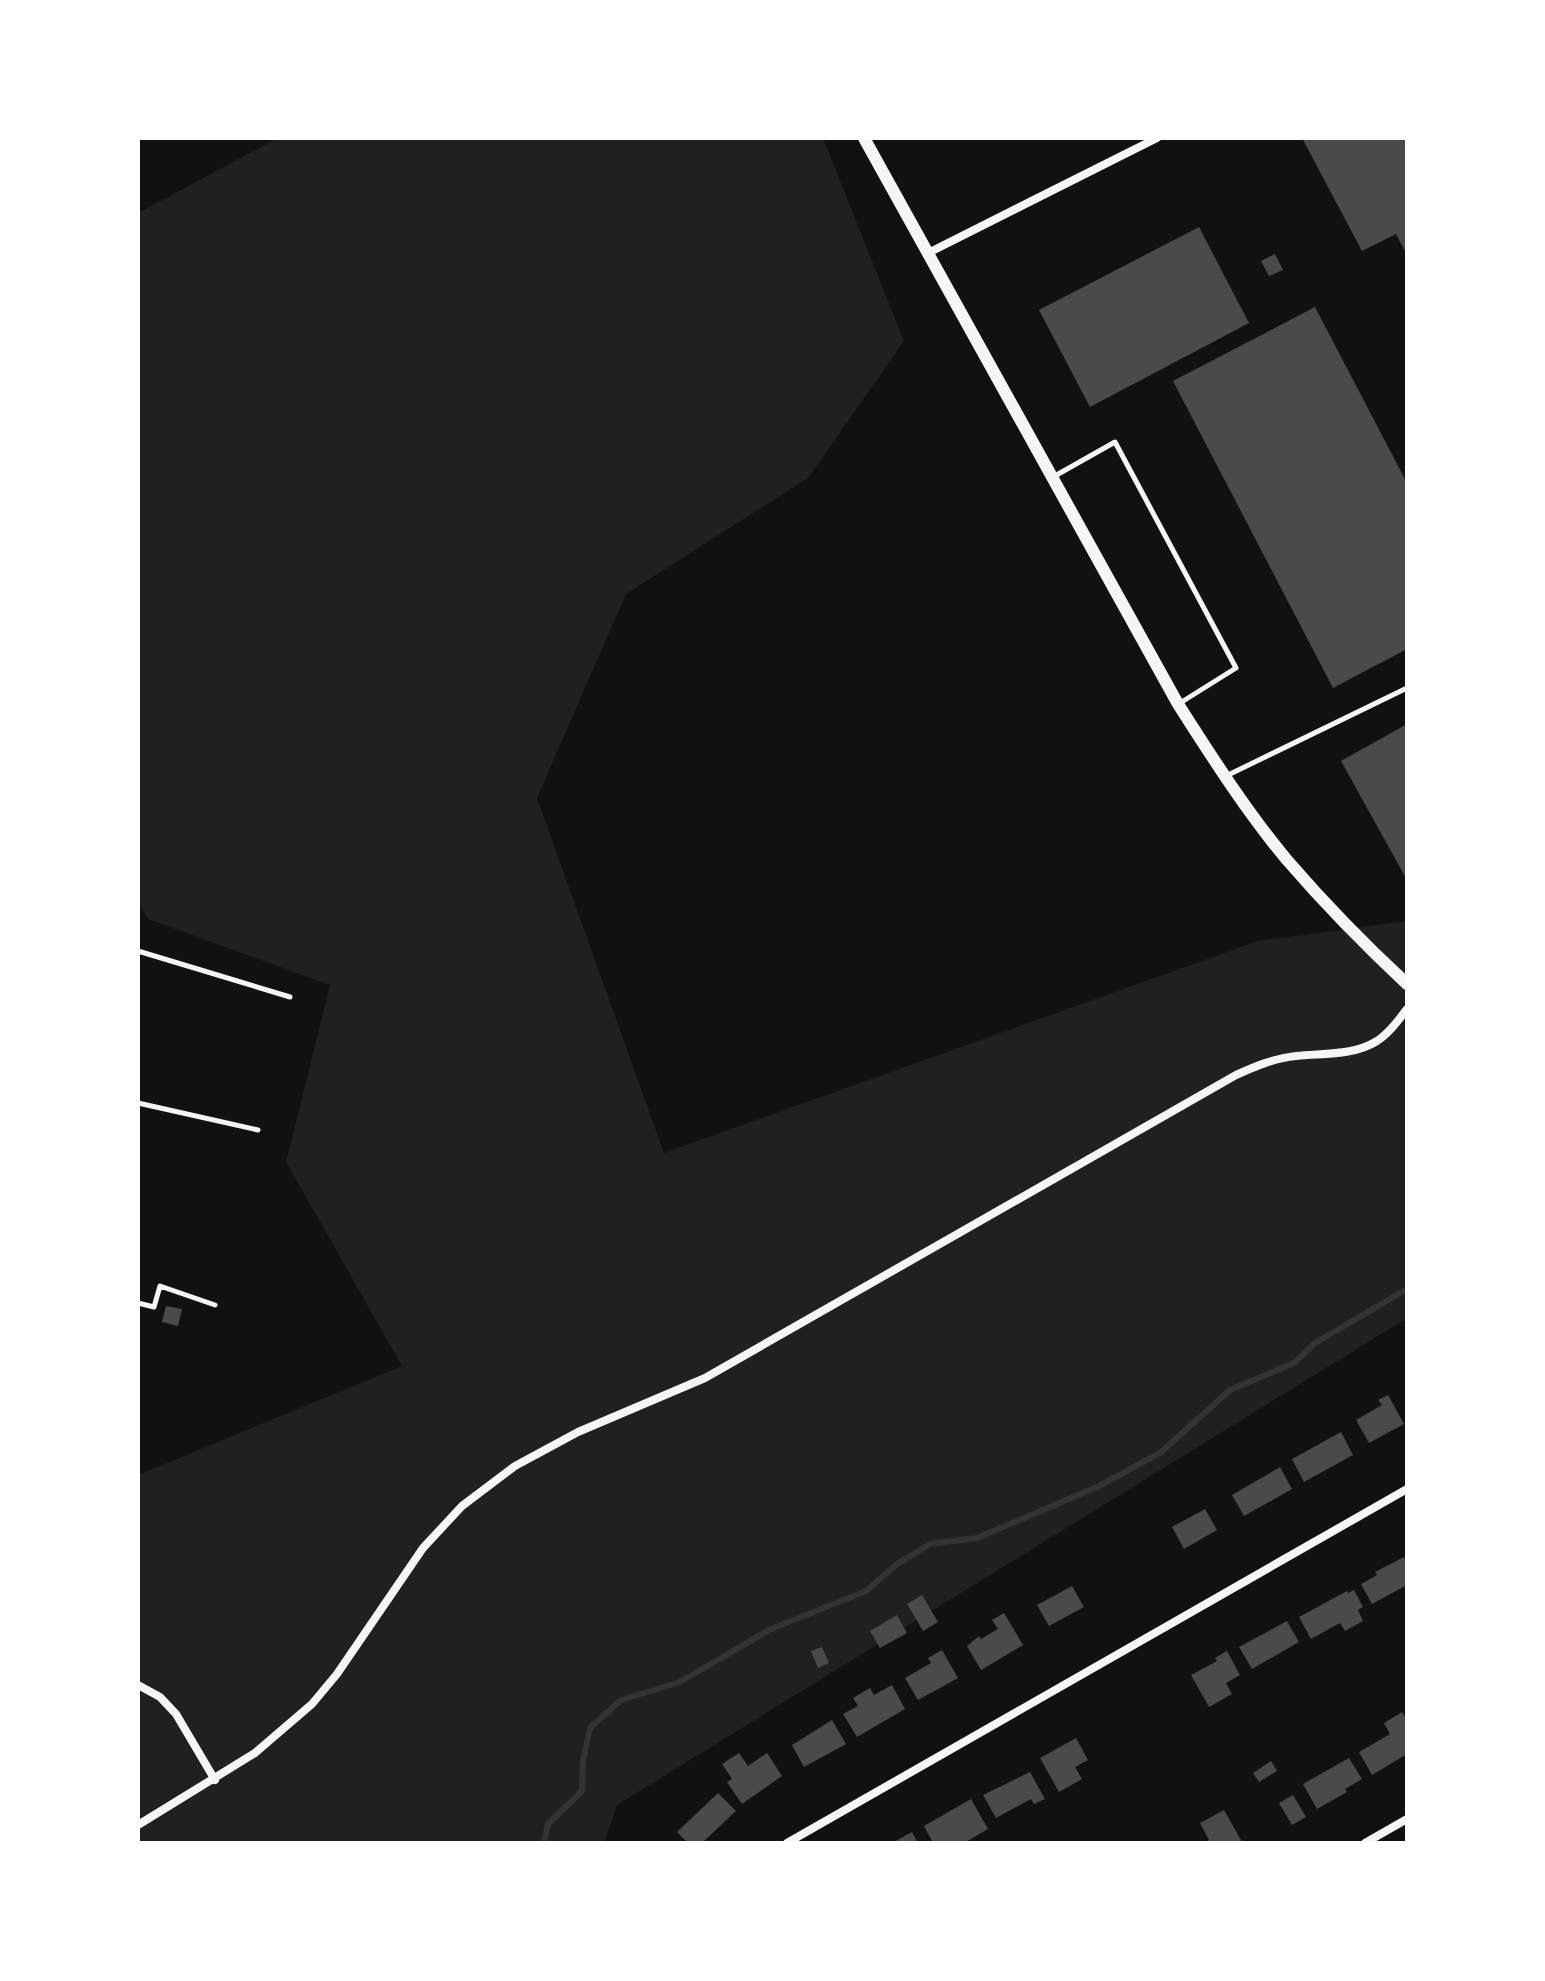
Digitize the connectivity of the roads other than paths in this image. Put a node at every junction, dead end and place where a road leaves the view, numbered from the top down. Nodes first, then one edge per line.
1 (864, 138) edge
2 (1157, 138) edge
3 (928, 253) junction
4 (1052, 478) junction
5 (1407, 688) edge
6 (1178, 704) junction
7 (1225, 777) junction
8 (138, 951) edge
9 (1407, 984) edge
10 (290, 997) dead end
11 (1407, 1009) edge
12 (138, 1103) edge
13 (258, 1130) dead end
14 (138, 1303) edge
15 (215, 1305) dead end
16 (1407, 1489) edge
17 (138, 1685) edge
18 (215, 1780) junction
19 (1407, 1819) edge
20 (138, 1825) edge
21 (787, 1843) edge
22 (1365, 1843) edge

1 - 3 street
2 - 3 street
3 - 4 street
4 - 6 street
4 - 6 lane
5 - 7 lane
6 - 7 street
7 - 9 street
8 - 10 lane
11 - 18 street
12 - 13 lane
14 - 15 lane
16 - 21 street
17 - 18 street
18 - 20 street
19 - 22 street

